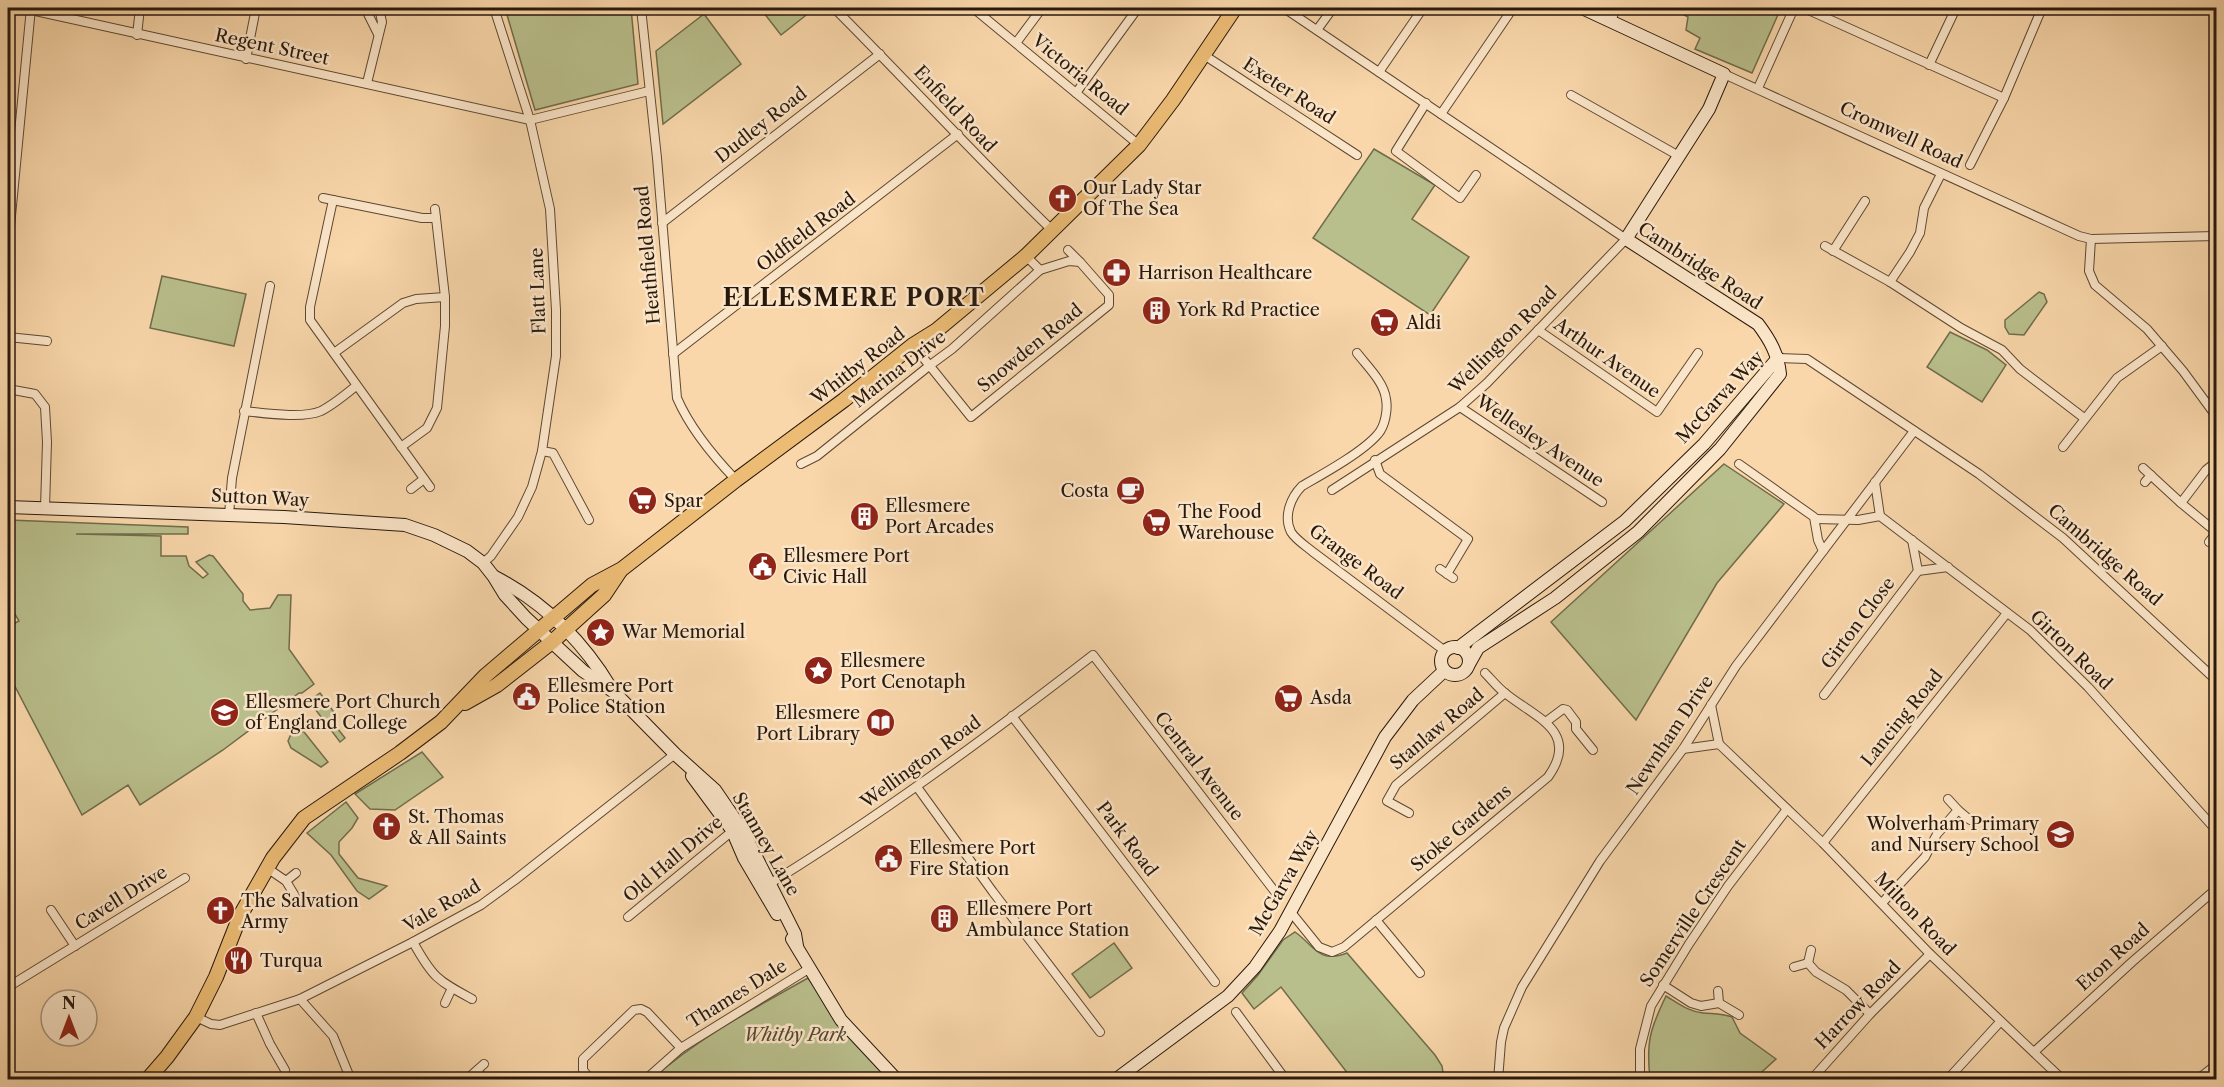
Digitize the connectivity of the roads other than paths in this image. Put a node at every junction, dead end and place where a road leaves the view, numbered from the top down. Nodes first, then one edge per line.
1 (8, 8) edge
2 (140, 8) edge
3 (256, 8) edge
4 (365, 8) edge
5 (379, 8) edge
6 (494, 8) edge
7 (641, 8) edge
8 (834, 8) edge
9 (973, 8) edge
10 (1042, 8) edge
11 (1138, 8) edge
12 (1235, 8) edge
13 (1284, 8) edge
14 (1334, 8) edge
15 (1423, 8) edge
16 (1513, 8) edge
17 (1582, 8) edge
18 (1616, 8) edge
19 (1794, 8) edge
20 (1804, 8) edge
21 (1956, 8) edge
22 (2042, 8) edge
23 (31, 9) edge
24 (1611, 21) junction
25 (1317, 30) junction
26 (378, 34) junction
27 (137, 35) junction
28 (1016, 43) junction
29 (880, 54) junction
30 (1204, 55) junction
31 (246, 58) junction
32 (1929, 65) junction
33 (1379, 72) junction
34 (1724, 74) junction
35 (367, 83) junction
36 (1758, 88) junction
37 (650, 91) junction
38 (1076, 93) junction
39 (1571, 95) dead end
40 (2004, 98) junction
41 (1426, 104) junction
42 (1442, 114) junction
43 (530, 120) junction
44 (958, 134) junction
45 (1139, 145) junction
46 (1357, 155) dead end
47 (1679, 156) junction
48 (1970, 165) dead end
49 (1941, 174) junction
50 (1476, 175) dead end
51 (323, 198) dead end
52 (333, 200) junction
53 (1866, 201) dead end
54 (662, 223) junction
55 (1053, 231) junction
56 (2217, 236) edge
57 (1626, 239) junction
58 (2091, 239) junction
59 (1825, 246) dead end
60 (8, 247) edge
61 (1068, 250) dead end
62 (1833, 251) junction
63 (1026, 256) junction
64 (1080, 262) junction
65 (1040, 270) junction
66 (1890, 282) junction
67 (270, 286) dead end
68 (445, 297) junction
69 (1538, 330) junction
70 (8, 337) edge
71 (47, 341) dead end
72 (914, 345) junction
73 (2162, 346) junction
74 (1697, 352) dead end
75 (334, 353) junction
76 (1357, 353) dead end
77 (673, 354) junction
78 (1778, 358) junction
79 (929, 366) junction
80 (356, 386) junction
81 (8, 389) edge
82 (1460, 406) junction
83 (244, 411) junction
84 (2217, 416) edge
85 (2084, 418) junction
86 (1914, 431) junction
87 (401, 447) junction
88 (2063, 447) dead end
89 (542, 451) junction
90 (1375, 460) junction
91 (2217, 462) edge
92 (801, 464) dead end
93 (1739, 465) dead end
94 (2142, 468) dead end
95 (736, 480) junction
96 (1875, 482) junction
97 (411, 489) dead end
98 (1332, 490) dead end
99 (1602, 502) dead end
100 (2181, 503) junction
101 (8, 507) edge
102 (45, 508) junction
103 (229, 515) junction
104 (1880, 516) junction
105 (1815, 519) junction
106 (1847, 519) junction
107 (589, 520) dead end
108 (2217, 532) edge
109 (1912, 540) junction
110 (2209, 542) dead end
111 (1823, 551) junction
112 (483, 563) junction
113 (1948, 567) junction
114 (622, 569) junction
115 (1918, 571) junction
116 (1446, 573) dead end
117 (494, 577) junction
118 (2007, 613) junction
119 (555, 616) junction
120 (539, 629) junction
121 (567, 629) junction
122 (552, 642) junction
123 (1458, 648) junction
124 (1446, 651) junction
125 (1093, 656) joint
126 (1468, 664) junction
127 (1444, 671) junction
128 (1485, 673) dead end
129 (2217, 680) edge
130 (614, 692) junction
131 (1505, 693) junction
132 (1824, 695) dead end
133 (1711, 705) junction
134 (452, 711) junction
135 (1012, 716) junction
136 (1547, 721) junction
137 (1719, 744) junction
138 (1683, 749) junction
139 (1593, 750) dead end
140 (675, 754) junction
141 (917, 787) junction
142 (1948, 799) dead end
143 (1787, 809) junction
144 (1958, 810) junction
145 (1409, 813) dead end
146 (1970, 820) dead end
147 (736, 828) junction
148 (2217, 830) edge
149 (1823, 843) junction
150 (267, 868) junction
151 (296, 873) dead end
152 (185, 878) dead end
153 (286, 881) junction
154 (766, 886) junction
155 (2217, 889) edge
156 (295, 896) dead end
157 (1278, 897) dead end
158 (1882, 903) junction
159 (51, 910) dead end
160 (1290, 910) junction
161 (628, 917) dead end
162 (1376, 920) junction
163 (413, 942) junction
164 (75, 946) junction
165 (1811, 950) dead end
166 (1930, 954) junction
167 (1808, 963) junction
168 (1794, 967) dead end
169 (810, 968) junction
170 (1420, 973) dead end
171 (1215, 982) dead end
172 (1663, 985) junction
173 (8, 987) edge
174 (452, 988) junction
175 (1718, 991) dead end
176 (300, 999) junction
177 (472, 999) dead end
178 (445, 1003) dead end
179 (1719, 1003) junction
180 (1236, 1012) dead end
181 (256, 1013) junction
182 (1870, 1014) junction
183 (1739, 1015) dead end
184 (196, 1017) junction
185 (2000, 1022) junction
186 (1100, 1032) dead end
187 (681, 1048) junction
188 (2034, 1052) junction
189 (2217, 1065) edge
190 (285, 1070) dead end
191 (1124, 1077) edge
192 (147, 1080) edge
193 (351, 1080) edge
194 (466, 1080) edge
195 (485, 1080) edge
196 (591, 1080) edge
197 (645, 1080) edge
198 (897, 1080) edge
199 (1286, 1080) edge
200 (1498, 1080) edge
201 (1640, 1080) edge
202 (1811, 1080) edge
203 (1947, 1080) edge
204 (2063, 1080) edge
205 (2197, 1080) edge

1 - 23 street, Regent Street
2 - 27 street
3 - 31 street
4 - 26 street
5 - 26 street
6 - 43 street, Flatt Lane
7 - 37 street, Heathfield Road
8 - 29 street, Enfield Road
9 - 28 street, Victoria Road
10 - 28 street
11 - 38 street
12 - 30 main road, Whitby Road
13 - 25 street, Cambridge Road
14 - 25 street
15 - 33 street
16 - 42 street
17 - 24 street, Cromwell Road
18 - 24 street
19 - 36 street
20 - 32 street
21 - 32 street
22 - 40 street
23 - 27 street, Regent Street
23 - 60 street
24 - 34 street, Cromwell Road
25 - 33 street, Cambridge Road
26 - 35 street
27 - 31 street, Regent Street
28 - 38 street, Victoria Road
29 - 44 street, Enfield Road
29 - 54 street, Dudley Road
30 - 45 main road, Whitby Road
30 - 46 street, Exeter Road
31 - 35 street, Regent Street
32 - 40 street
33 - 41 street, Cambridge Road
34 - 36 street, Cromwell Road
34 - 47 street
35 - 43 street, Regent Street
36 - 49 street, Cromwell Road
37 - 43 street
37 - 54 street, Heathfield Road
38 - 45 street, Victoria Road
39 - 47 street
40 - 48 street
41 - 42 street, Cambridge Road
41 - 50 street
42 - 57 street, Cambridge Road
43 - 89 street, Flatt Lane
44 - 55 street, Enfield Road
44 - 77 street, Oldfield Road
45 - 55 main road, Whitby Road
47 - 57 street
49 - 58 street, Cromwell Road
49 - 66 street
51 - 52 street
52 - 68 street
52 - 75 street
53 - 62 street
54 - 77 street, Heathfield Road
55 - 63 main road, Whitby Road
56 - 58 street, Cromwell Road
57 - 69 street, Wellington Road
57 - 78 street, Cambridge Road
58 - 73 street
59 - 62 street
61 - 64 street
62 - 66 street
63 - 65 street
63 - 72 main road, Whitby Road
64 - 65 street
64 - 79 street, Snowden Road
65 - 79 street, Marina Drive
66 - 85 street
67 - 83 street
68 - 75 street
68 - 87 street
69 - 74 street, Arthur Avenue
69 - 82 street, Wellington Road
70 - 71 street
72 - 79 street
72 - 95 main road, Whitby Road
73 - 84 street
73 - 85 street
75 - 80 street
76 - 124 street, Grange Road
77 - 95 street, Heathfield Road
78 - 86 street, Cambridge Road
78 - 123 street, McGarva Way
78 - 126 street, McGarva Way
79 - 92 street, Marina Drive
80 - 83 street
80 - 87 street
81 - 102 street
82 - 90 street, Wellington Road
82 - 99 street, Wellesley Avenue
83 - 103 street
85 - 88 street
86 - 96 street, Newnham Drive
86 - 129 street, Cambridge Road
87 - 97 street
89 - 107 street
89 - 112 street, Flatt Lane
90 - 98 street, Wellington Road
90 - 116 street
91 - 100 street
93 - 105 street
94 - 100 street
95 - 114 main road, Whitby Road
96 - 104 street
96 - 106 street, Newnham Drive
100 - 108 street
101 - 102 street, Sutton Way
102 - 103 street, Sutton Way
103 - 112 street, Sutton Way
104 - 106 street
104 - 109 street, Girton Road
105 - 106 street
105 - 111 street
106 - 111 street, Newnham Drive
108 - 110 street
109 - 113 street, Girton Road
109 - 115 street, Girton Close
111 - 133 street, Newnham Drive
112 - 117 street, Sutton Way
113 - 115 street, Girton Close
113 - 118 street, Girton Road
114 - 119 main road, Whitby Road
114 - 121 main road, Whitby Road
115 - 132 street, Girton Close
117 - 119 street, Sutton Way
117 - 120 street, Sutton Way
118 - 148 street, Girton Road
118 - 149 street, Lancing Road
119 - 120 main road, Whitby Road
119 - 121 street, Stanney Lane
120 - 122 street, Stanney Lane
120 - 134 main road, Whitby Road
121 - 122 main road, Whitby Road
121 - 130 street, Stanney Lane
122 - 130 street, Stanney Lane
122 - 134 main road, Whitby Road
123 - 124 street
123 - 126 street
124 - 127 street
125 - 135 street, Wellington Road
125 - 157 street, Central Avenue
126 - 127 street
127 - 160 street, McGarva Way
128 - 131 street
130 - 140 street, Stanney Lane
131 - 136 street
131 - 145 street, Stanlaw Road
133 - 137 street
133 - 138 street, Newnham Drive
134 - 150 main road, Whitby Road
135 - 141 street, Wellington Road
135 - 171 street, Park Road
136 - 139 street
136 - 162 street, Stoke Gardens
137 - 138 street
137 - 143 street, Milton Road
138 - 200 street, Newnham Drive
140 - 147 street, Stanney Lane
140 - 147 street, Stanney Lane
140 - 163 street, Vale Road
141 - 154 street, Wellington Road
141 - 186 street
142 - 144 street
143 - 149 street, Milton Road
143 - 172 street, Somerville Crescent
144 - 146 street
144 - 158 street
147 - 154 street, Stanney Lane
147 - 161 street, Old Hall Drive
149 - 158 street, Milton Road
150 - 153 street
150 - 184 main road, Whitby Road
151 - 153 street
152 - 164 street, Cavell Drive
153 - 156 street
154 - 169 street, Stanney Lane
155 - 188 street, Eton Road
158 - 166 street, Milton Road
159 - 164 street, Cavell Drive
160 - 162 street, Stoke Gardens
160 - 191 street, McGarva Way
162 - 170 street
163 - 174 street
163 - 176 street, Vale Road
164 - 173 street, Cavell Drive
165 - 167 street
166 - 182 street, Harrow Road
166 - 185 street, Milton Road
167 - 168 street
167 - 182 street
169 - 187 street, Thames Dale
169 - 198 street, Stanney Lane
172 - 179 street
172 - 201 street, Somerville Crescent
174 - 177 street
174 - 178 street
175 - 179 street
176 - 181 street, Vale Road
176 - 193 street
179 - 183 street
180 - 199 street
181 - 184 street, Vale Road
181 - 190 street
182 - 202 street, Harrow Road
184 - 192 main road, Whitby Road
185 - 188 street, Milton Road
185 - 203 street
187 - 196 street, Thames Dale
187 - 197 street, Thames Dale
188 - 204 street, Milton Road
189 - 205 street
194 - 195 street

